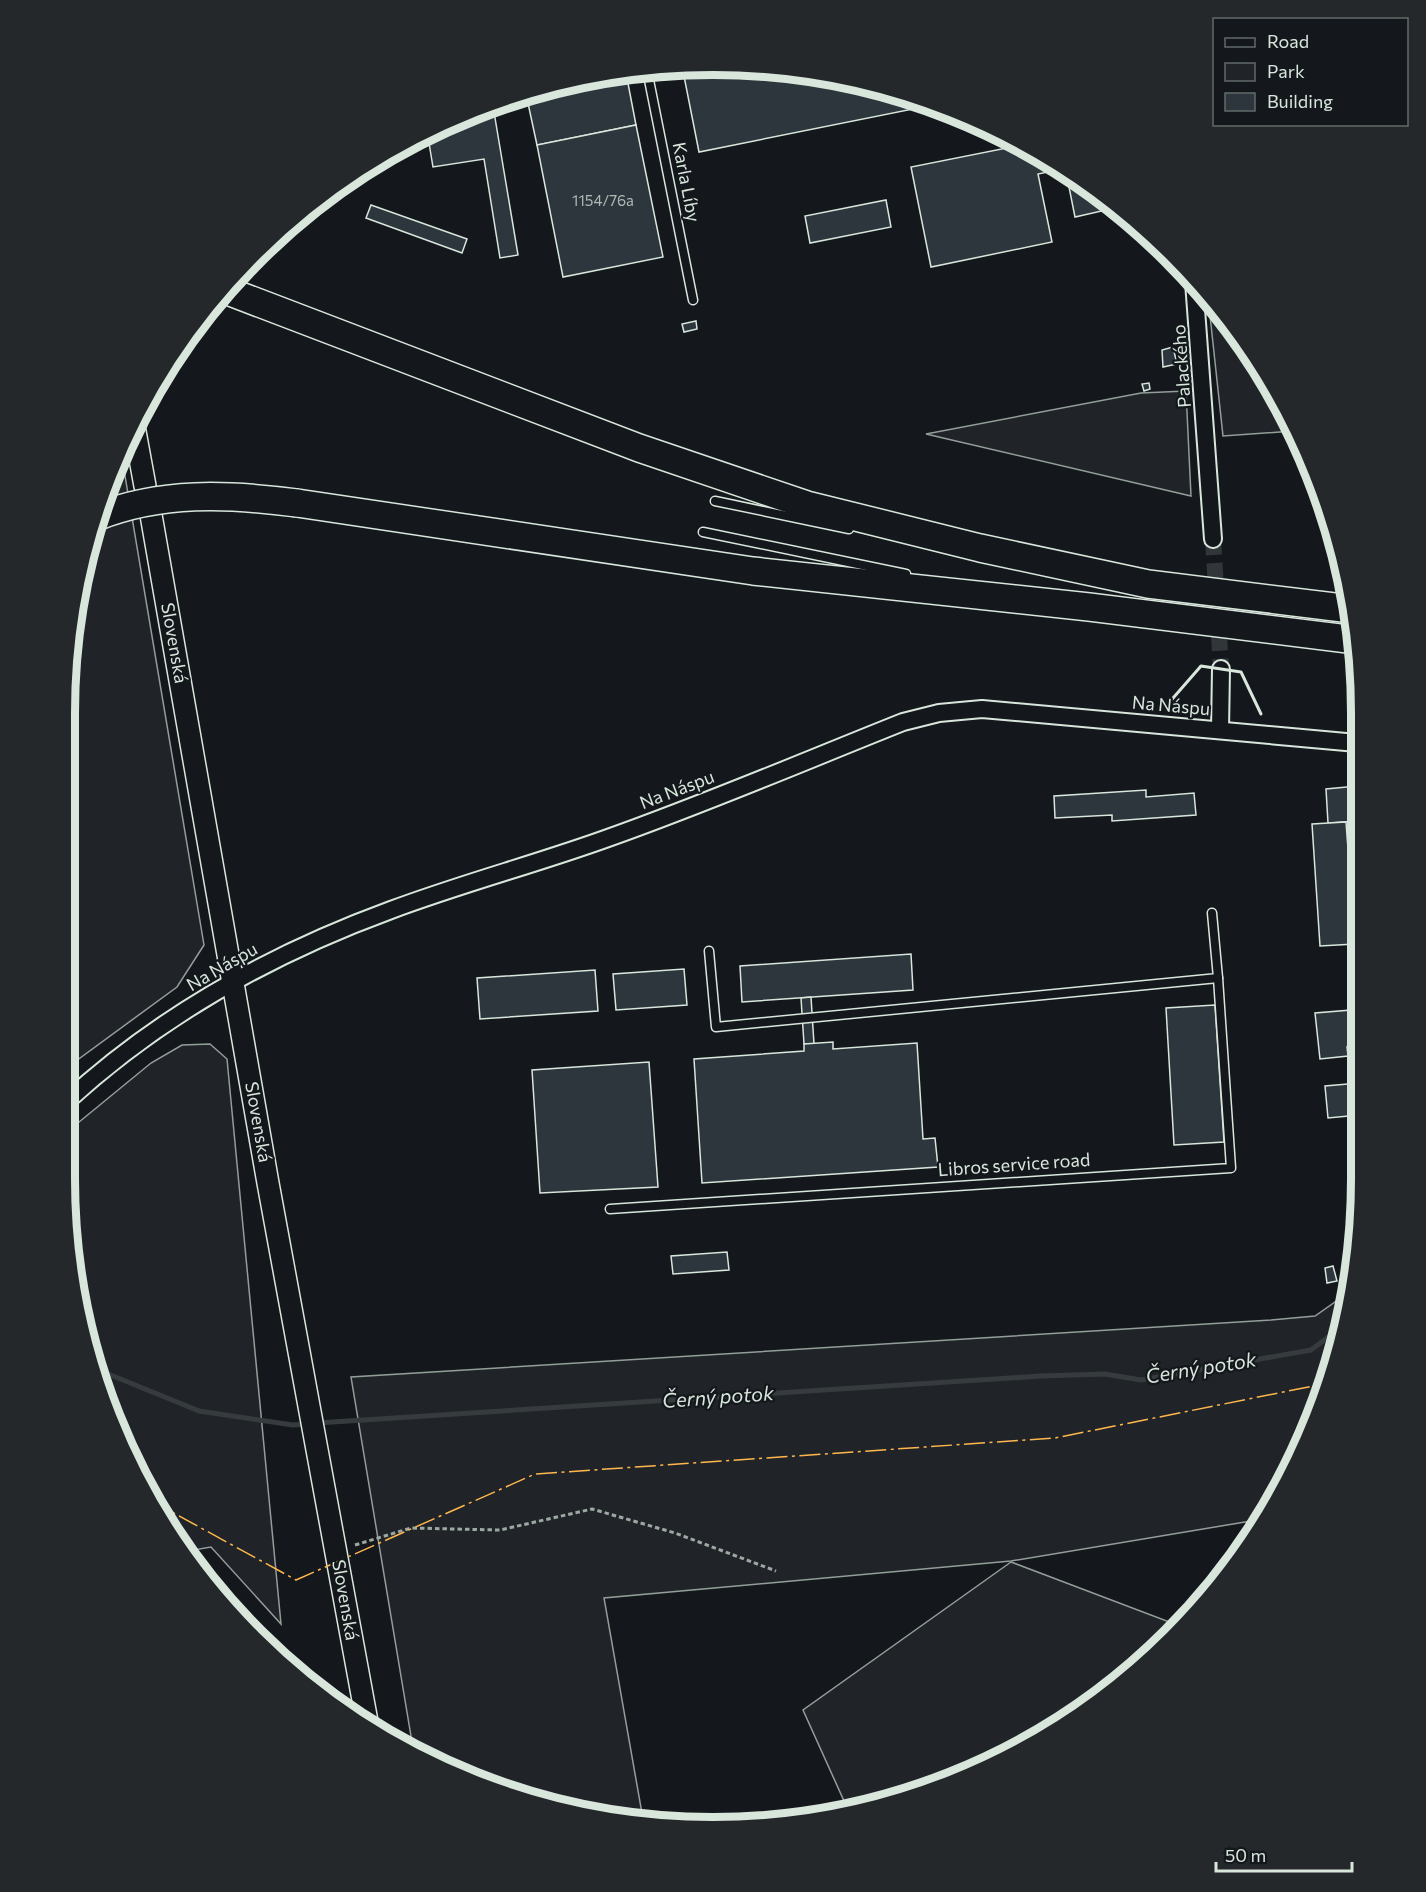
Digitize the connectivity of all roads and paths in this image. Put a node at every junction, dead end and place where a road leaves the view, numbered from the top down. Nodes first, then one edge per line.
1 (649, 78) edge
2 (232, 293) edge
3 (1195, 295) edge
4 (693, 300) dead end
5 (137, 441) edge
6 (145, 486) dead end
7 (715, 501) dead end
8 (108, 512) edge
9 (151, 515) dead end
10 (860, 531) dead end
11 (703, 532) dead end
12 (1213, 539) tunnel mouth
13 (915, 542) dead end
14 (1098, 574) junction
15 (920, 577) dead end
16 (942, 581) dead end
17 (1089, 607) junction
18 (1342, 608) edge
19 (1347, 639) edge
20 (1221, 669) tunnel mouth
21 (1220, 730) junction
22 (1351, 742) edge
23 (1212, 913) dead end
24 (709, 951) dead end
25 (1218, 978) junction
26 (234, 981) junction
27 (75, 1095) edge
28 (610, 1209) dead end
29 (336, 1551) junction
30 (777, 1570) dead end
31 (366, 1713) edge

1 - 4 lane, Karla Líby
2 - 14 highway
3 - 12 street, Palackého
5 - 6 street
7 - 10 lane
8 - 17 highway, bridge
9 - 26 street, Slovenská
11 - 15 lane
13 - 14 lane
14 - 18 highway
16 - 17 lane
17 - 19 highway
20 - 21 street
21 - 22 street, Na Náspu
21 - 26 street, Na Náspu
23 - 25 lane
24 - 25 lane
25 - 28 lane, Libros service road
26 - 27 street, Na Náspu
26 - 29 street, Slovenská
29 - 30 path
29 - 31 street, Slovenská

